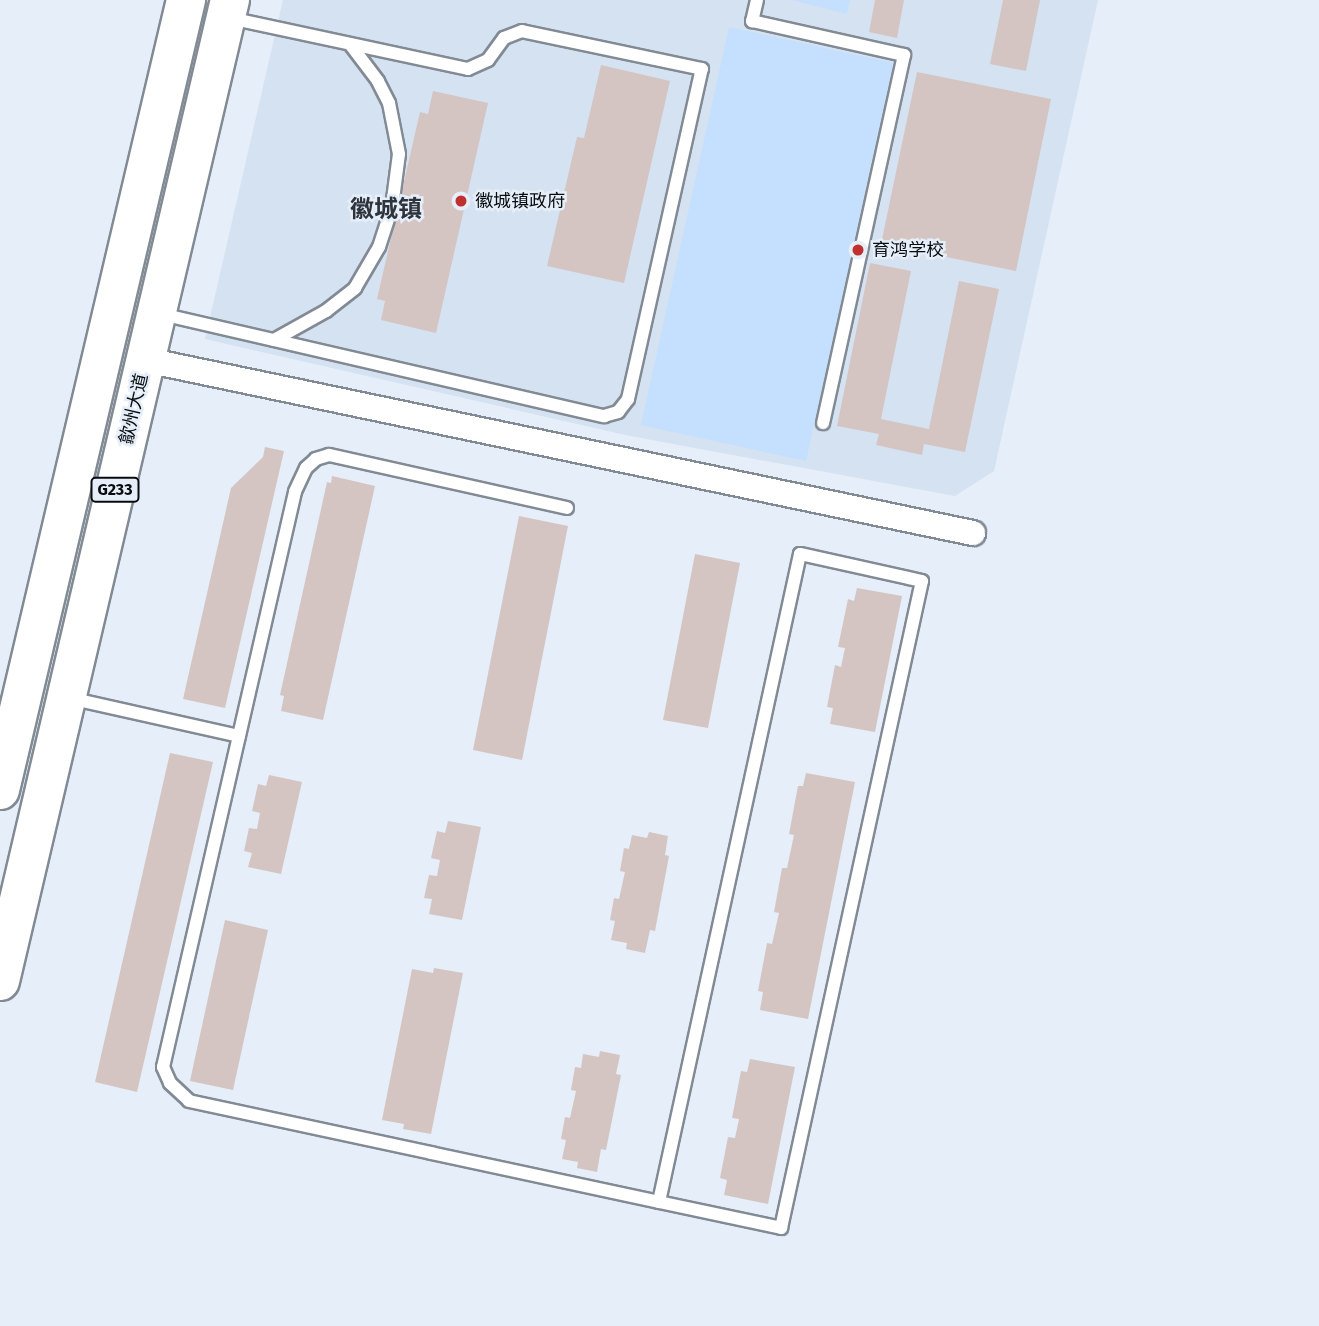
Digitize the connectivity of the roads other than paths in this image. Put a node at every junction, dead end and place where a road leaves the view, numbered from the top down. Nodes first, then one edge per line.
1 (186, 0) edge
2 (757, 0) edge
3 (228, 9) edge
4 (350, 44) junction
5 (157, 314) junction
6 (274, 340) junction
7 (146, 360) junction
8 (823, 424) dead end
9 (567, 508) dead end
10 (973, 533) dead end
11 (66, 697) junction
12 (239, 736) junction
13 (0, 790) edge
14 (0, 981) edge
15 (659, 1202) junction

1 - 13 highway, G233
2 - 8 lane
3 - 4 lane
3 - 5 highway, 歙州大道 / G233
4 - 6 lane
4 - 6 lane
5 - 6 lane
5 - 7 highway, 歙州大道 / G233
7 - 10 street
7 - 11 highway, 歙州大道 / G233
9 - 12 lane
11 - 12 lane
11 - 14 highway, 歙州大道 / G233
12 - 15 lane
15 - 15 lane

